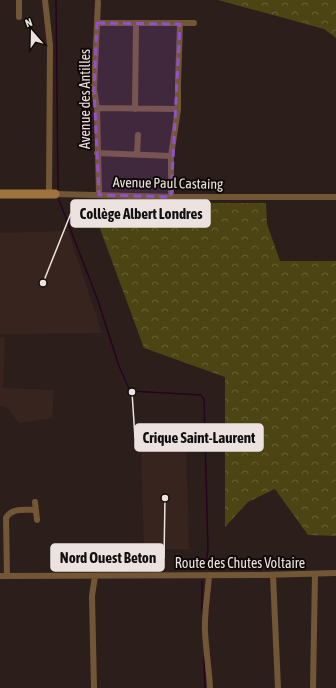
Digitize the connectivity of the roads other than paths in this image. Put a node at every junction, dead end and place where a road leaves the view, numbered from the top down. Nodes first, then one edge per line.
1 (19, 0) edge
2 (45, 0) edge
3 (98, 2) dead end
4 (19, 17) dead end
5 (97, 23) junction
6 (194, 23) dead end
7 (136, 24) junction
8 (180, 24) junction
9 (97, 108) junction
10 (135, 109) junction
11 (178, 110) junction
12 (138, 135) dead end
13 (97, 153) junction
14 (137, 154) junction
15 (172, 156) junction
16 (0, 194) edge
17 (52, 194) junction
18 (99, 195) junction
19 (336, 197) edge
20 (171, 198) junction
21 (35, 502) dead end
22 (36, 510) junction
23 (37, 520) dead end
24 (315, 574) junction
25 (336, 574) edge
26 (209, 575) junction
27 (273, 575) junction
28 (0, 576) edge
29 (7, 576) junction
30 (94, 576) junction
31 (94, 688) edge
32 (210, 688) edge
33 (278, 688) edge
34 (313, 688) edge

1 - 4 street
2 - 17 street
3 - 5 street, Avenue des Antilles
5 - 7 street
5 - 9 street, Avenue des Antilles
6 - 8 street
7 - 8 street
7 - 10 street
8 - 11 street
9 - 10 street
9 - 13 street, Avenue des Antilles
10 - 11 street
11 - 15 street
12 - 14 street
13 - 14 street
13 - 18 street, Avenue des Antilles
14 - 15 street
15 - 20 street
16 - 17 street, Avenue Paul Castaing
17 - 18 street, Avenue Paul Castaing
18 - 20 street, Avenue Paul Castaing
19 - 20 street, Avenue Paul Castaing
21 - 22 street
22 - 23 street
22 - 29 street
24 - 25 street, Route des Chutes Voltaire
24 - 27 street, Route des Chutes Voltaire
24 - 34 street
26 - 27 street, Route des Chutes Voltaire
26 - 30 street, Route des Chutes Voltaire
26 - 32 street
27 - 33 street
28 - 29 street, Route des Chutes Voltaire
29 - 30 street, Route des Chutes Voltaire
30 - 31 street

